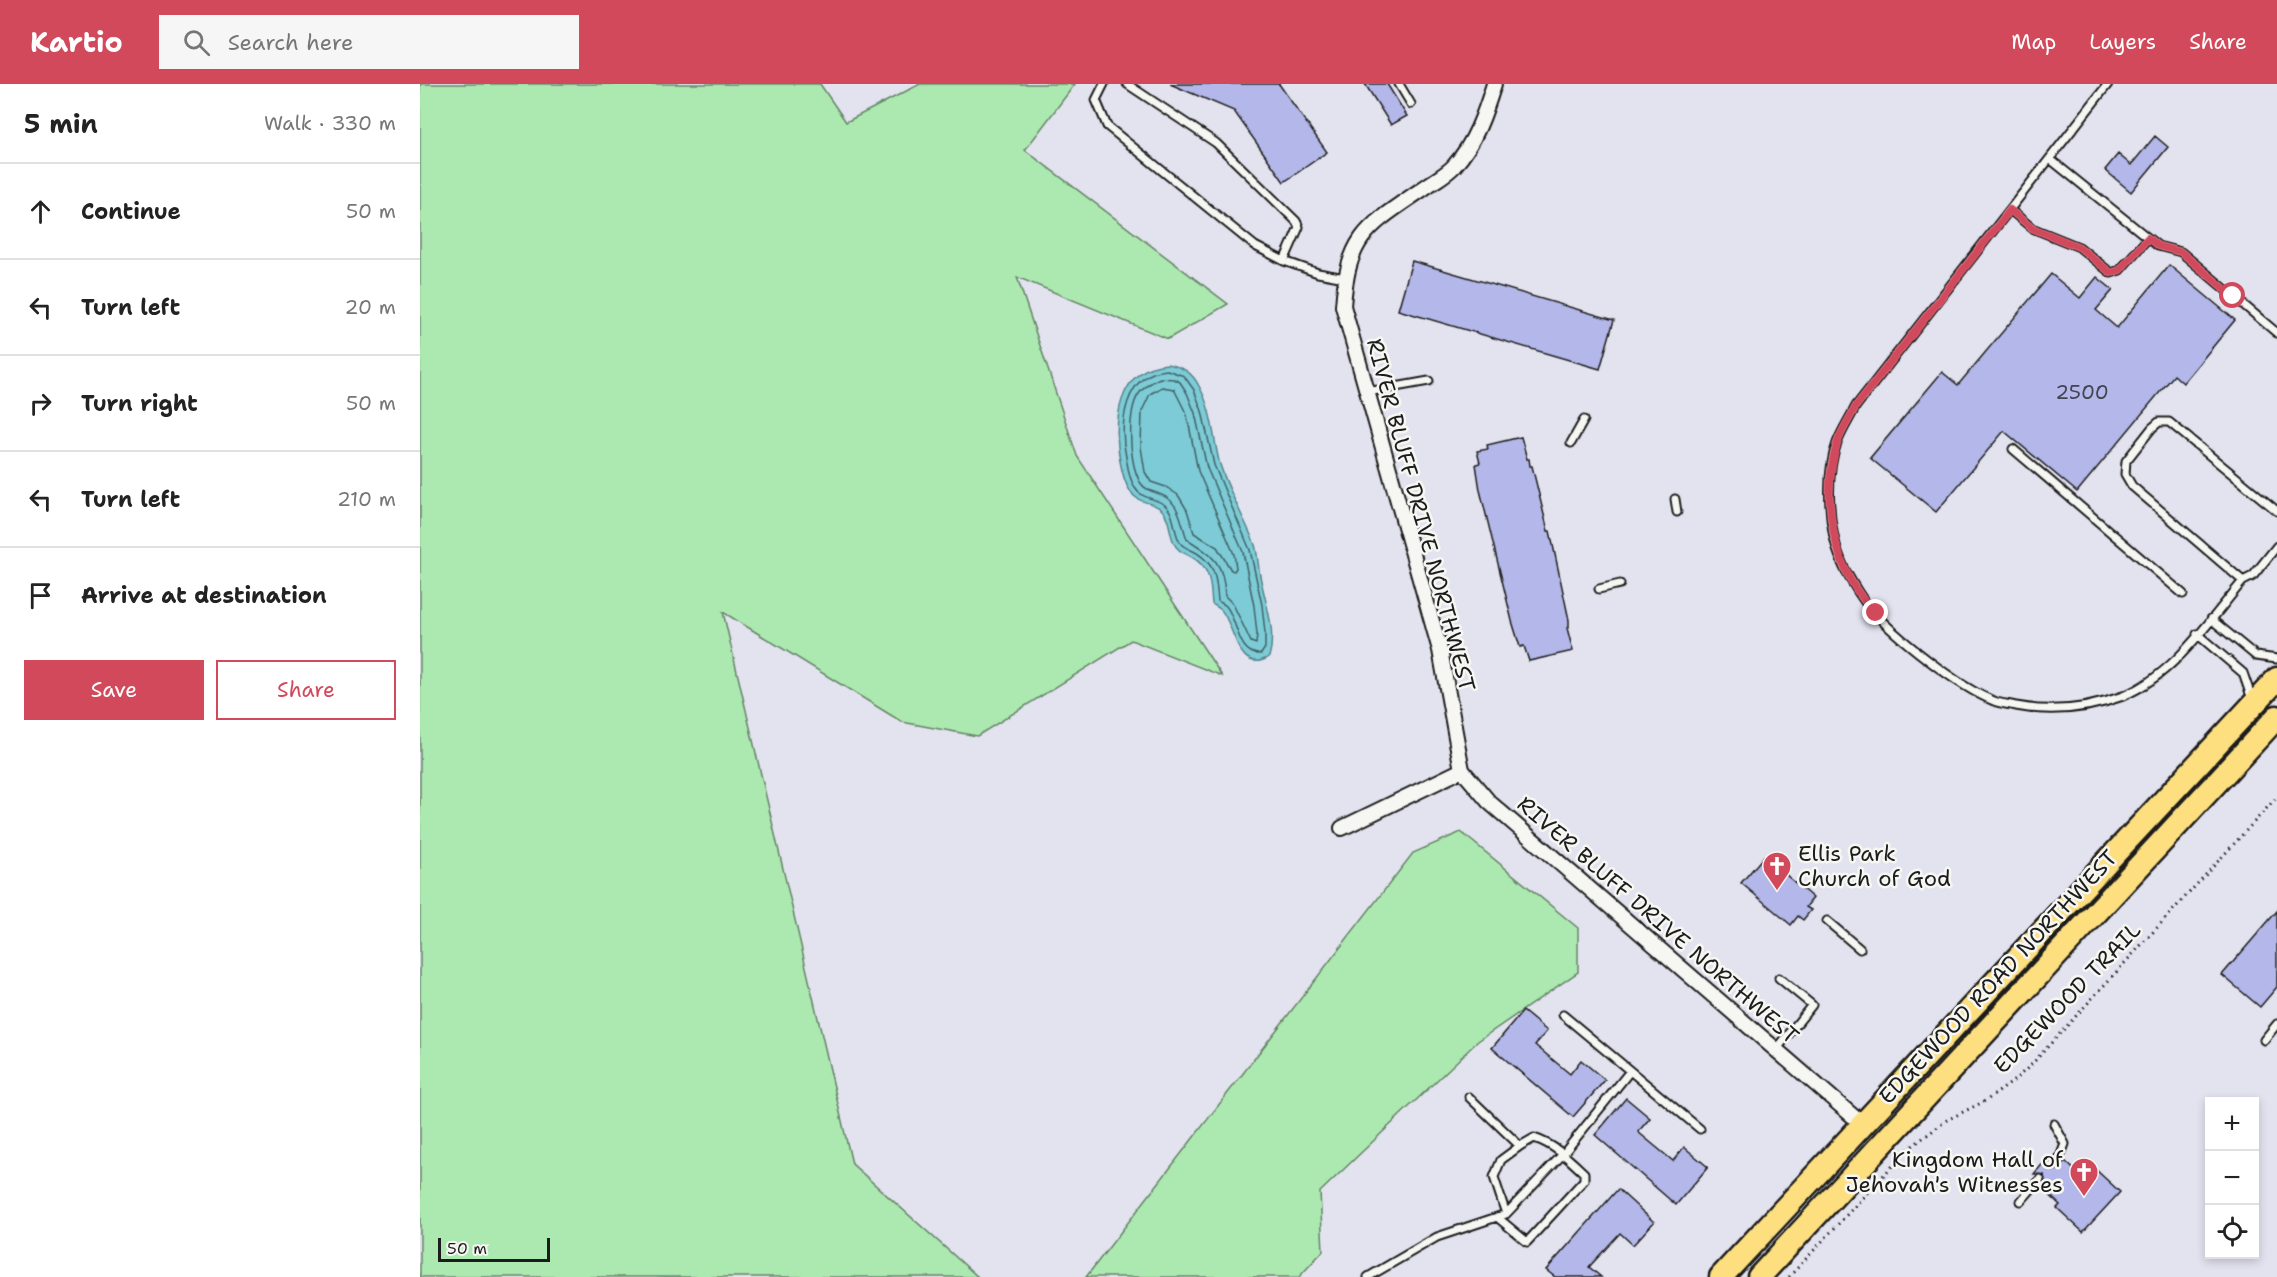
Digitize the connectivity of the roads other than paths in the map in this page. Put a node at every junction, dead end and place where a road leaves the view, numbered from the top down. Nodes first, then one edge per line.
1 (1104, 84) edge
2 (1127, 84) edge
3 (1399, 84) edge
4 (1494, 84) edge
5 (2108, 84) edge
6 (1411, 104) dead end
7 (2050, 159) junction
8 (2010, 210) junction
9 (2148, 238) junction
10 (1284, 261) junction
11 (1345, 278) junction
12 (2277, 333) edge
13 (1428, 381) dead end
14 (1367, 392) junction
15 (1584, 420) dead end
16 (1571, 443) dead end
17 (2013, 449) dead end
18 (1675, 499) dead end
19 (2277, 511) edge
20 (1677, 512) dead end
21 (2277, 546) edge
22 (2243, 581) junction
23 (1620, 584) dead end
24 (1599, 589) dead end
25 (2184, 594) dead end
26 (2211, 619) junction
27 (2198, 634) junction
28 (2277, 659) edge
29 (2277, 679) edge
30 (2253, 705) junction
31 (2277, 717) edge
32 (1462, 770) junction
33 (1342, 828) dead end
34 (1827, 921) dead end
35 (1860, 949) dead end
36 (1779, 978) dead end
37 (1563, 1015) dead end
38 (2277, 1024) edge
39 (2264, 1040) dead end
40 (1776, 1050) junction
41 (1630, 1071) junction
42 (1469, 1097) dead end
43 (1862, 1124) junction
44 (2054, 1124) dead end
45 (1700, 1129) dead end
46 (1520, 1146) junction
47 (1564, 1153) junction
48 (2052, 1166) dead end
49 (2040, 1179) dead end
50 (2021, 1201) dead end
51 (1506, 1214) junction
52 (1497, 1217) junction
53 (1368, 1277) edge
54 (1721, 1277) edge
55 (1759, 1277) edge

1 - 10 lane
2 - 10 lane
3 - 6 lane
4 - 11 street, RIVER BLUFF DRIVE NORTHWEST
5 - 7 lane
7 - 8 lane
7 - 9 lane
8 - 9 lane
8 - 27 lane
9 - 12 lane
10 - 11 lane
11 - 14 street, RIVER BLUFF DRIVE NORTHWEST
13 - 14 lane
14 - 32 street, RIVER BLUFF DRIVE NORTHWEST
15 - 16 lane
17 - 25 lane
18 - 20 lane
19 - 22 lane
21 - 22 lane
22 - 26 lane
23 - 24 lane
26 - 27 lane
26 - 28 lane
27 - 30 lane
29 - 30 main road, EDGEWOOD ROAD NORTHWEST
30 - 43 main road, EDGEWOOD ROAD NORTHWEST
31 - 55 main road, EDGEWOOD ROAD NORTHWEST
32 - 33 street
32 - 40 street, RIVER BLUFF DRIVE NORTHWEST
34 - 35 lane
36 - 40 lane
37 - 41 lane
38 - 39 lane
40 - 43 street, RIVER BLUFF DRIVE NORTHWEST
41 - 45 lane
41 - 47 lane
42 - 46 lane
43 - 54 main road, EDGEWOOD ROAD NORTHWEST
44 - 48 lane
46 - 47 lane
46 - 51 lane
47 - 51 lane
47 - 52 lane
49 - 50 lane
51 - 52 lane
52 - 53 lane

